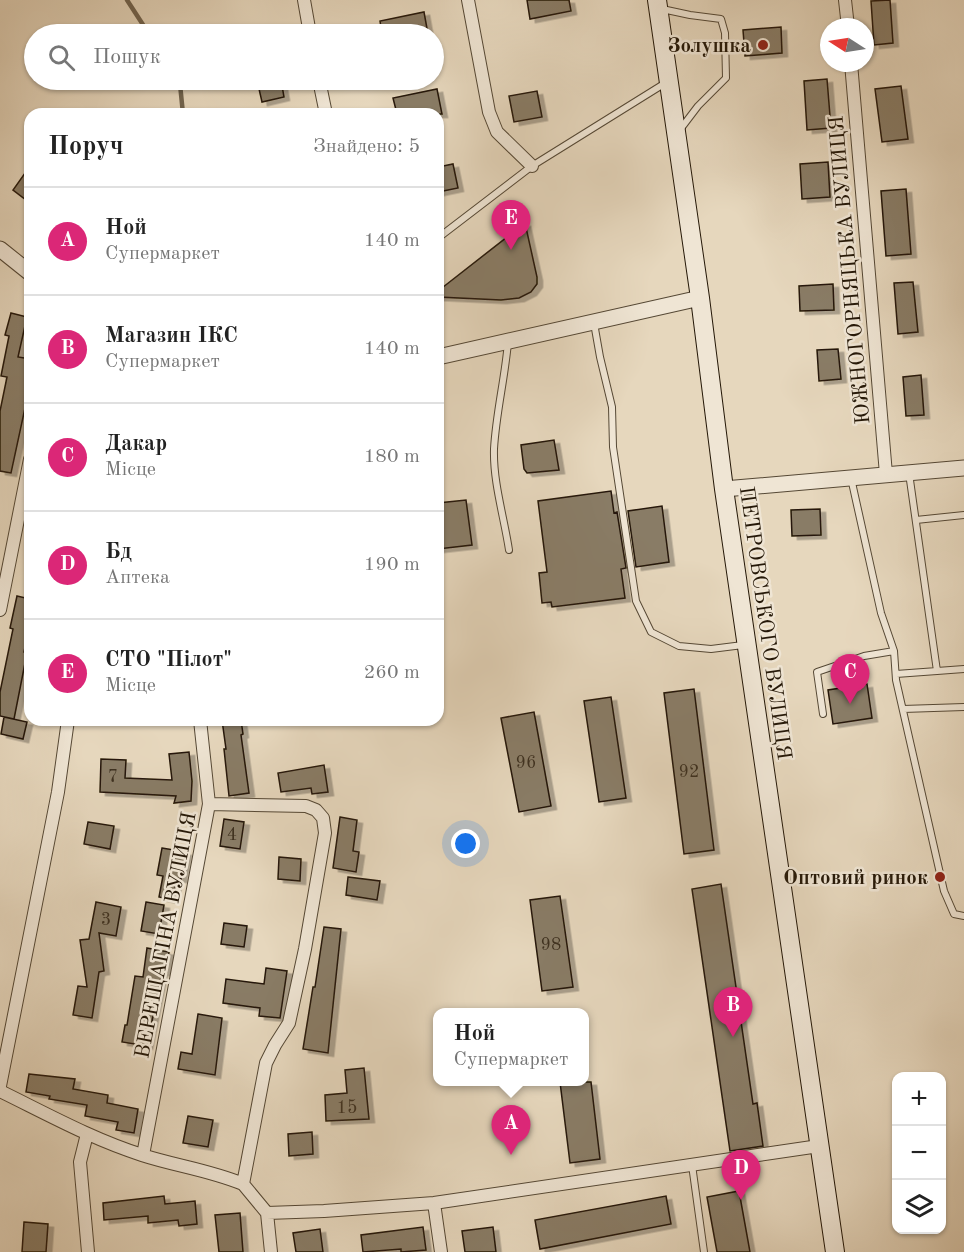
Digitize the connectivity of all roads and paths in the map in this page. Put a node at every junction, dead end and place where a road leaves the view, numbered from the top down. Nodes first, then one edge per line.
1 (304, 0) edge
2 (468, 0) edge
3 (845, 0) edge
4 (657, 4) edge
5 (847, 18) edge
6 (308, 24) edge
7 (852, 72) edge
8 (670, 81) junction
9 (321, 90) edge
10 (325, 108) edge
11 (677, 134) junction
12 (532, 165) junction
13 (444, 233) edge
14 (0, 249) edge
15 (24, 268) edge
16 (700, 298) junction
17 (594, 322) junction
18 (508, 342) junction
19 (444, 356) edge
20 (964, 468) edge
21 (909, 472) junction
22 (886, 474) junction
23 (850, 478) junction
24 (24, 489) edge
25 (724, 489) junction
26 (964, 515) edge
27 (916, 520) junction
28 (509, 550) dead end
29 (0, 610) edge
30 (747, 644) junction
31 (894, 651) junction
32 (964, 669) edge
33 (937, 671) junction
34 (896, 674) junction
35 (964, 707) edge
36 (903, 709) junction
37 (823, 714) dead end
38 (67, 726) edge
39 (201, 726) edge
40 (209, 804) junction
41 (964, 916) edge
42 (0, 1086) edge
43 (0, 1090) edge
44 (87, 1134) junction
45 (819, 1146) junction
46 (143, 1155) junction
47 (692, 1165) junction
48 (243, 1184) junction
49 (434, 1203) junction
50 (267, 1212) junction
51 (88, 1252) edge
52 (271, 1252) edge
53 (441, 1252) edge
54 (704, 1252) edge
55 (835, 1252) edge

1 - 6 street
2 - 12 street
3 - 5 street
4 - 8 main road, ПЕТРОВСЬКОГО ВУЛИЦЯ
4 - 11 lane
7 - 22 street, ЮЖНОГОРНЯЦЬКА ВУЛИЦЯ
8 - 11 main road, ПЕТРОВСЬКОГО ВУЛИЦЯ
8 - 12 lane
9 - 10 street
11 - 16 main road, ПЕТРОВСЬКОГО ВУЛИЦЯ
12 - 13 lane
14 - 15 street
16 - 17 street
16 - 25 main road, ПЕТРОВСЬКОГО ВУЛИЦЯ
17 - 18 street
17 - 30 lane
18 - 19 street
18 - 28 lane
20 - 21 street
21 - 22 street
21 - 27 lane
22 - 23 street
23 - 25 street
23 - 31 lane
24 - 29 street
25 - 30 main road, ПЕТРОВСЬКОГО ВУЛИЦЯ
26 - 27 lane
27 - 33 lane
30 - 45 main road, ПЕТРОВСЬКОГО ВУЛИЦЯ
31 - 34 lane
31 - 37 lane
32 - 33 lane
33 - 34 lane
34 - 36 lane
35 - 36 lane
36 - 41 lane
38 - 42 street
39 - 40 street, ВЕРЕЩАГІНА ВУЛИЦЯ
40 - 46 street, ВЕРЕЩАГІНА ВУЛИЦЯ
40 - 48 street
43 - 44 street
44 - 46 street
44 - 51 street
45 - 47 street
45 - 55 main road, ПЕТРОВСЬКОГО ВУЛИЦЯ
46 - 48 street
47 - 49 street
47 - 54 lane
48 - 50 street
49 - 50 street
49 - 53 street
50 - 52 street

